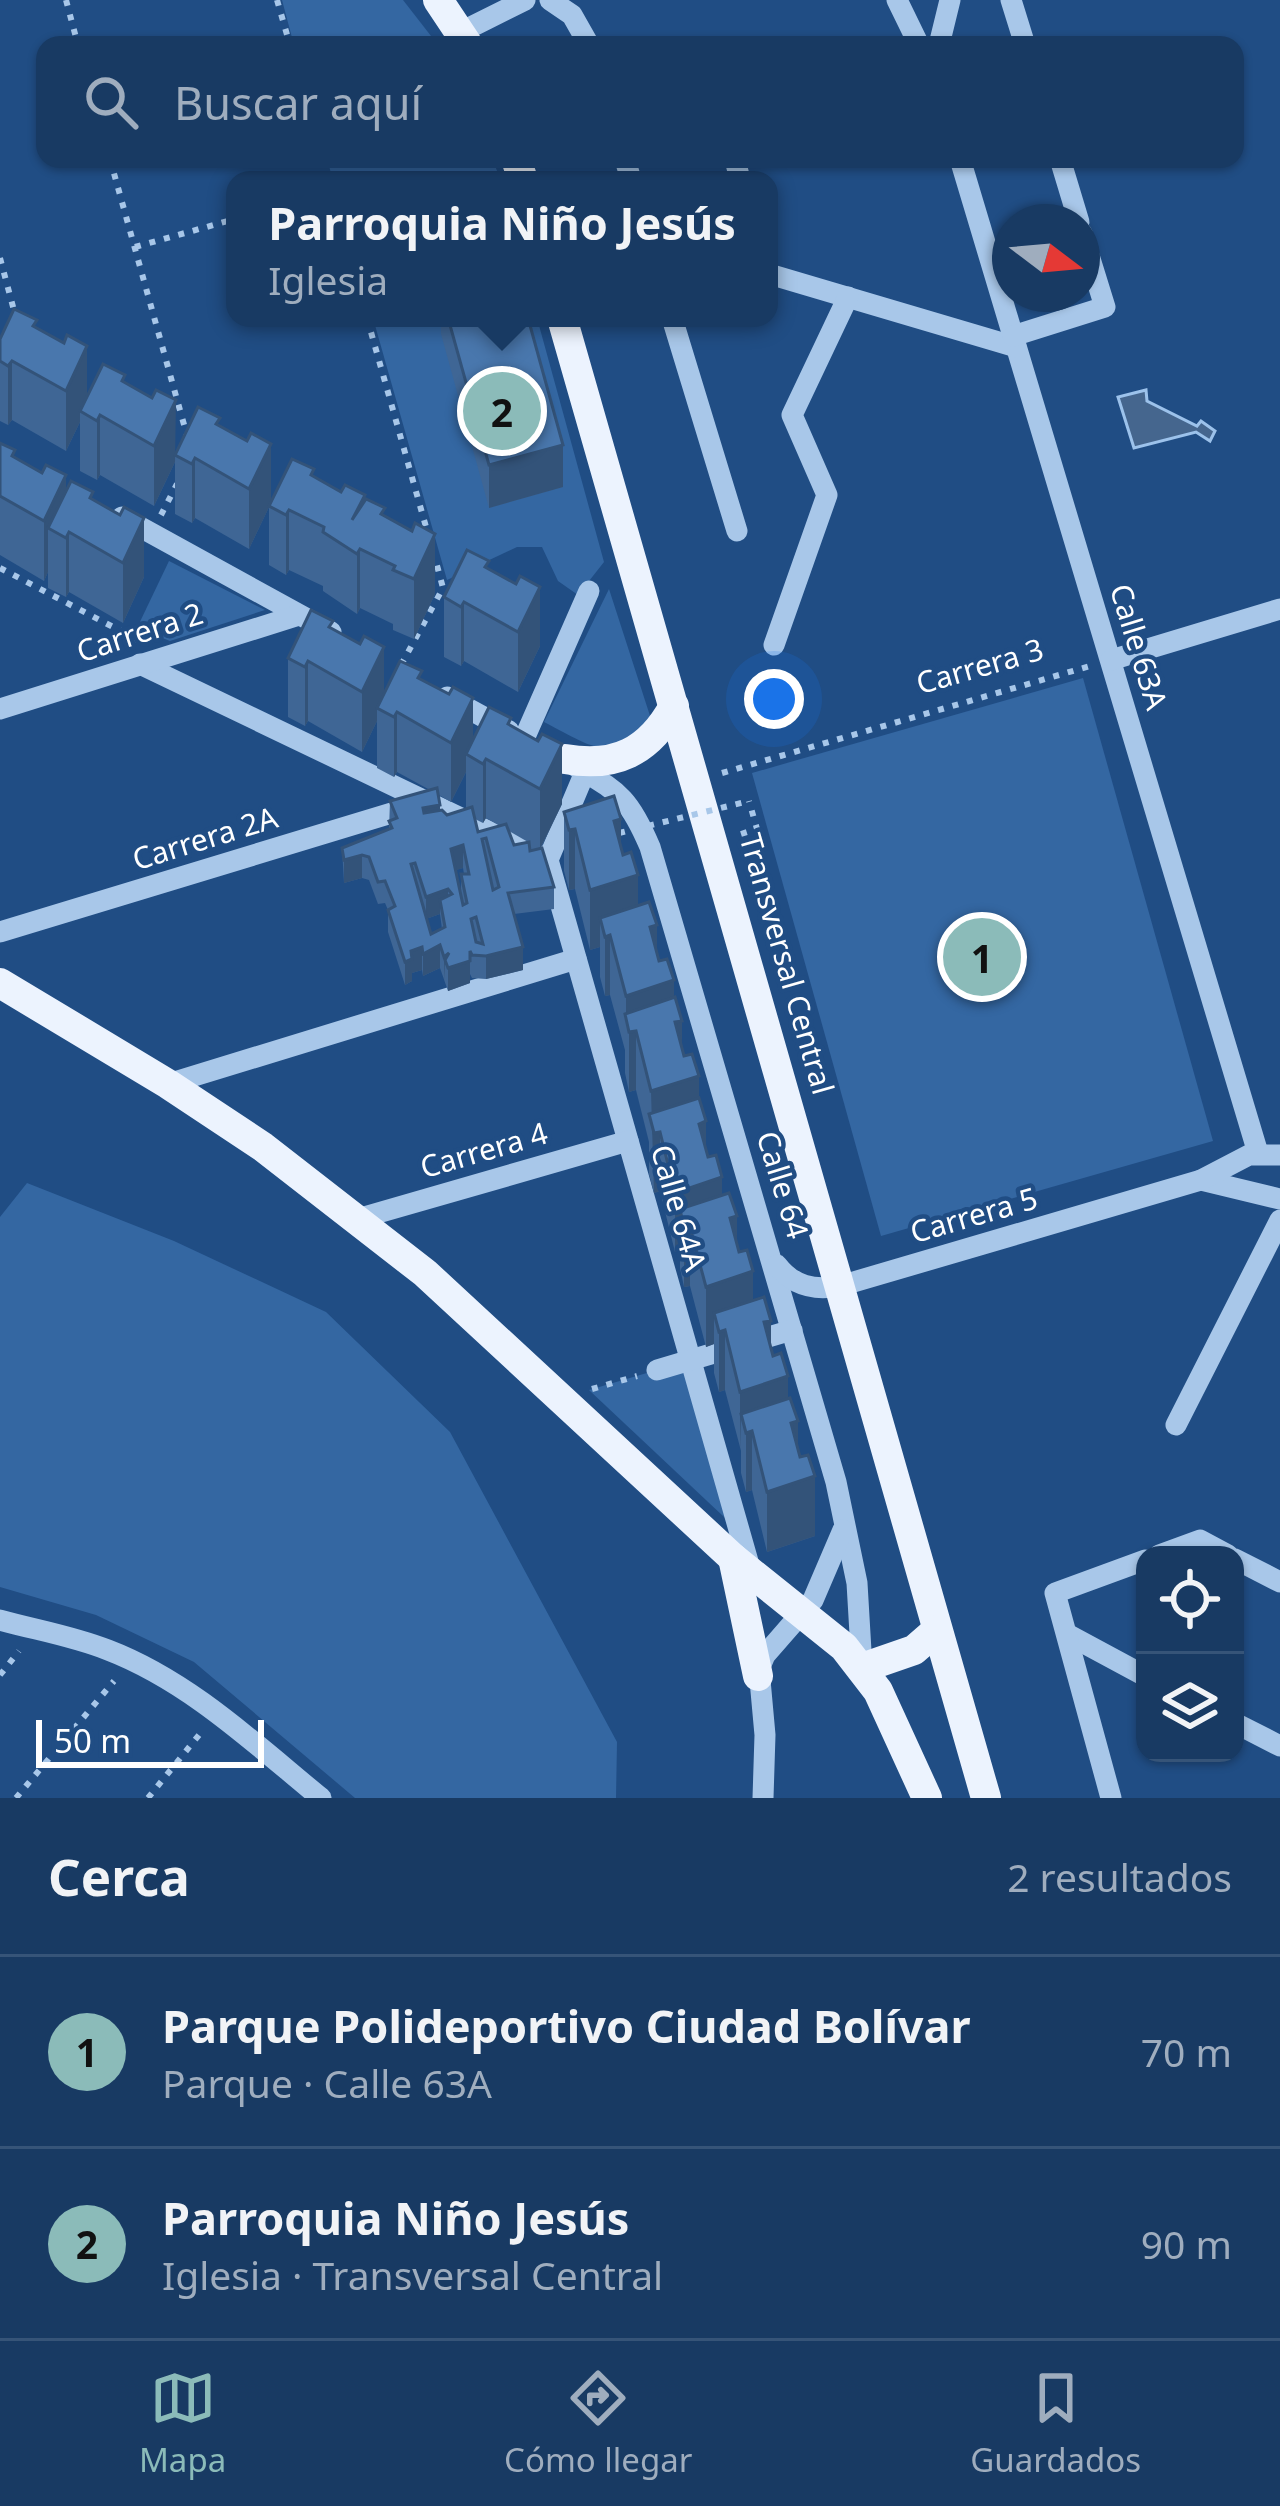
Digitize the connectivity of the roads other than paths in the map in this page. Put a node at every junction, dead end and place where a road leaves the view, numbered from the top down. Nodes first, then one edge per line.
1 (438, 0) edge
2 (525, 0) edge
3 (550, 0) edge
4 (897, 0) edge
5 (950, 0) edge
6 (1012, 0) edge
7 (464, 36) edge
8 (468, 36) edge
9 (584, 36) edge
10 (915, 36) edge
11 (941, 36) edge
12 (1022, 36) edge
13 (963, 168) edge
14 (1063, 168) edge
15 (1074, 204) edge
16 (778, 277) edge
17 (848, 297) junction
18 (1092, 312) edge
19 (565, 327) edge
20 (675, 327) edge
21 (1015, 341) junction
22 (95, 503) edge
23 (736, 531) dead end
24 (589, 591) dead end
25 (1280, 609) edge
26 (298, 615) junction
27 (774, 645) dead end
28 (358, 648) edge
29 (1111, 660) junction
30 (140, 664) junction
31 (398, 670) edge
32 (674, 706) junction
33 (0, 709) edge
34 (524, 739) junction
35 (575, 766) junction
36 (427, 802) junction
37 (548, 860) junction
38 (0, 932) edge
39 (576, 959) junction
40 (0, 983) edge
41 (168, 1084) junction
42 (628, 1141) junction
43 (1269, 1154) edge
44 (1201, 1180) junction
45 (1280, 1199) edge
46 (357, 1219) junction
47 (1280, 1220) edge
48 (773, 1257) junction
49 (839, 1286) junction
50 (792, 1330) junction
51 (691, 1360) junction
52 (658, 1370) road end
53 (1176, 1425) dead end
54 (845, 1524) junction
55 (1184, 1546) edge
56 (1211, 1546) edge
57 (1136, 1563) edge
58 (1244, 1563) edge
59 (742, 1565) junction
60 (1280, 1582) edge
61 (0, 1621) edge
62 (815, 1622) junction
63 (938, 1630) junction
64 (1066, 1634) junction
65 (862, 1668) junction
66 (1136, 1671) edge
67 (758, 1676) junction
68 (1244, 1728) edge
69 (1280, 1747) edge
70 (321, 1798) edge
71 (763, 1798) edge
72 (927, 1798) edge
73 (986, 1798) edge
74 (1111, 1798) edge

1 - 7 main road
2 - 8 street
3 - 9 street
4 - 10 street
5 - 11 street
6 - 12 street
13 - 21 street, Calle 63A
14 - 15 street
16 - 17 street
17 - 21 street
17 - 27 street
18 - 21 street
19 - 32 main road, Transversal Central
20 - 23 street
21 - 29 street, Calle 63A
22 - 26 street
24 - 34 street
25 - 29 street
26 - 28 street
26 - 30 street, Carrera 2
29 - 43 street, Calle 63A
30 - 33 street, Carrera 2
30 - 36 street
31 - 34 street, Calle 64
32 - 35 main road
32 - 49 main road, Transversal Central
34 - 35 street, Calle 64
35 - 37 street
35 - 48 street, Calle 64
36 - 37 street
36 - 38 street, Carrera 2A
37 - 39 street, Calle 64A
39 - 41 street
39 - 42 street, Calle 64A
40 - 41 main road
41 - 46 main road
42 - 46 street, Carrera 4
42 - 51 street, Calle 64A
43 - 44 street, Carrera 5
44 - 45 street
44 - 49 street, Carrera 5
46 - 59 main road
47 - 53 street
48 - 49 street
48 - 50 street, Calle 64
49 - 63 main road, Transversal Central
50 - 51 street
50 - 54 street, Calle 64
51 - 52 street
51 - 59 street, Calle 64A
54 - 62 street
54 - 65 street, Calle 64
55 - 56 street
57 - 64 street
58 - 60 street
59 - 62 main road
59 - 67 main road
61 - 70 street
62 - 65 main road
62 - 67 street
63 - 65 main road
63 - 73 main road, Transversal Central
64 - 66 street
64 - 74 street
65 - 72 main road
67 - 71 street
68 - 69 street

